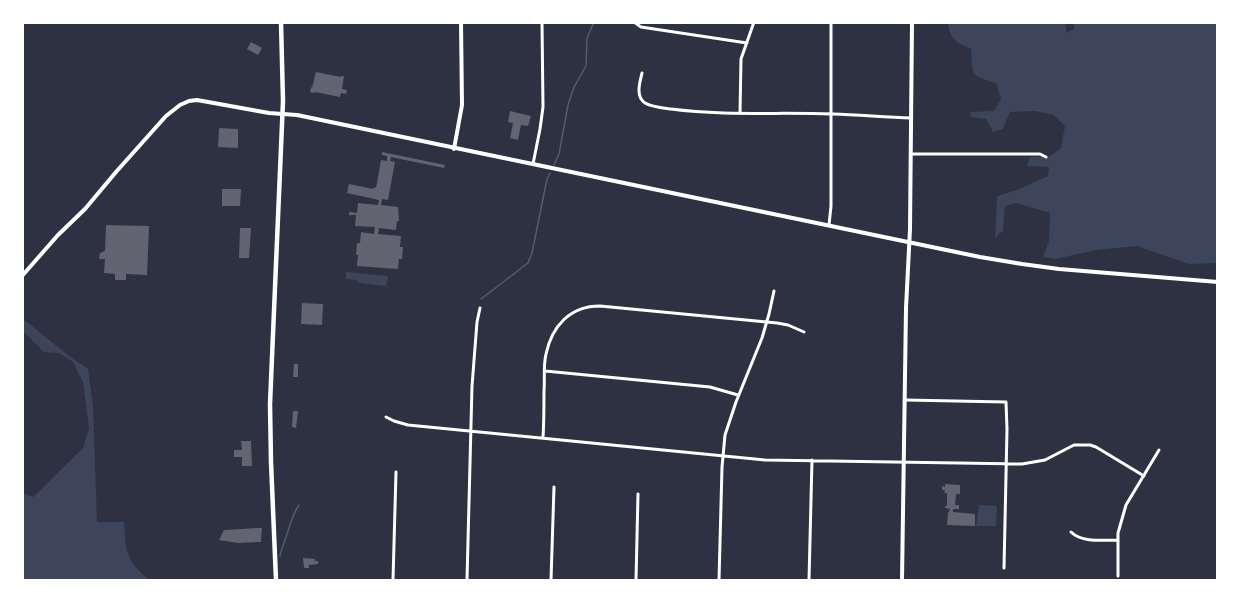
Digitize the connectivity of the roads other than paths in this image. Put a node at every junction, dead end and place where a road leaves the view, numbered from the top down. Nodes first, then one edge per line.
1 (281, 22) edge
2 (461, 22) edge
3 (542, 22) edge
4 (634, 22) edge
5 (754, 22) edge
6 (831, 22) edge
7 (912, 22) edge
8 (747, 43) junction
9 (642, 73) dead end
10 (740, 113) junction
11 (282, 114) junction
12 (831, 114) junction
13 (911, 118) junction
14 (454, 149) junction
15 (911, 154) junction
16 (1046, 157) dead end
17 (533, 165) junction
18 (829, 225) junction
19 (909, 242) junction
20 (22, 276) edge
21 (1218, 282) edge
22 (774, 291) dead end
23 (480, 308) dead end
24 (767, 322) junction
25 (804, 332) dead end
26 (545, 370) junction
27 (738, 395) junction
28 (905, 400) junction
29 (386, 417) dead end
30 (471, 431) junction
31 (543, 438) junction
32 (1159, 450) dead end
33 (723, 456) junction
34 (812, 460) junction
35 (904, 462) junction
36 (1006, 464) junction
37 (396, 472) dead end
38 (1143, 476) junction
39 (554, 487) dead end
40 (638, 494) dead end
41 (1071, 532) dead end
42 (1118, 540) junction
43 (1004, 567) dead end
44 (1118, 576) dead end
45 (276, 580) edge
46 (393, 580) edge
47 (468, 580) edge
48 (551, 580) edge
49 (636, 580) edge
50 (719, 580) edge
51 (809, 580) edge
52 (902, 580) edge

1 - 11 main road
2 - 14 main road
3 - 17 street
4 - 8 street
5 - 8 street
6 - 12 street
7 - 13 main road
8 - 10 street
9 - 10 street
10 - 12 street
11 - 14 main road
11 - 20 main road
11 - 45 main road
12 - 13 street
12 - 18 street
13 - 15 main road
14 - 17 main road
15 - 16 street
15 - 19 main road
17 - 18 main road
18 - 19 main road
19 - 21 main road
19 - 28 main road
22 - 24 street
23 - 30 street
24 - 25 street
24 - 26 street
24 - 27 street
26 - 27 street
26 - 31 street
27 - 33 street
28 - 35 main road
28 - 36 street
29 - 30 street
30 - 31 street
30 - 47 street
31 - 33 street
32 - 38 street
33 - 34 street
33 - 50 street
34 - 35 street
34 - 51 street
35 - 36 street
35 - 52 main road
36 - 38 street
36 - 43 street
37 - 46 street
38 - 42 street
39 - 48 street
40 - 49 street
41 - 42 street
42 - 44 street

